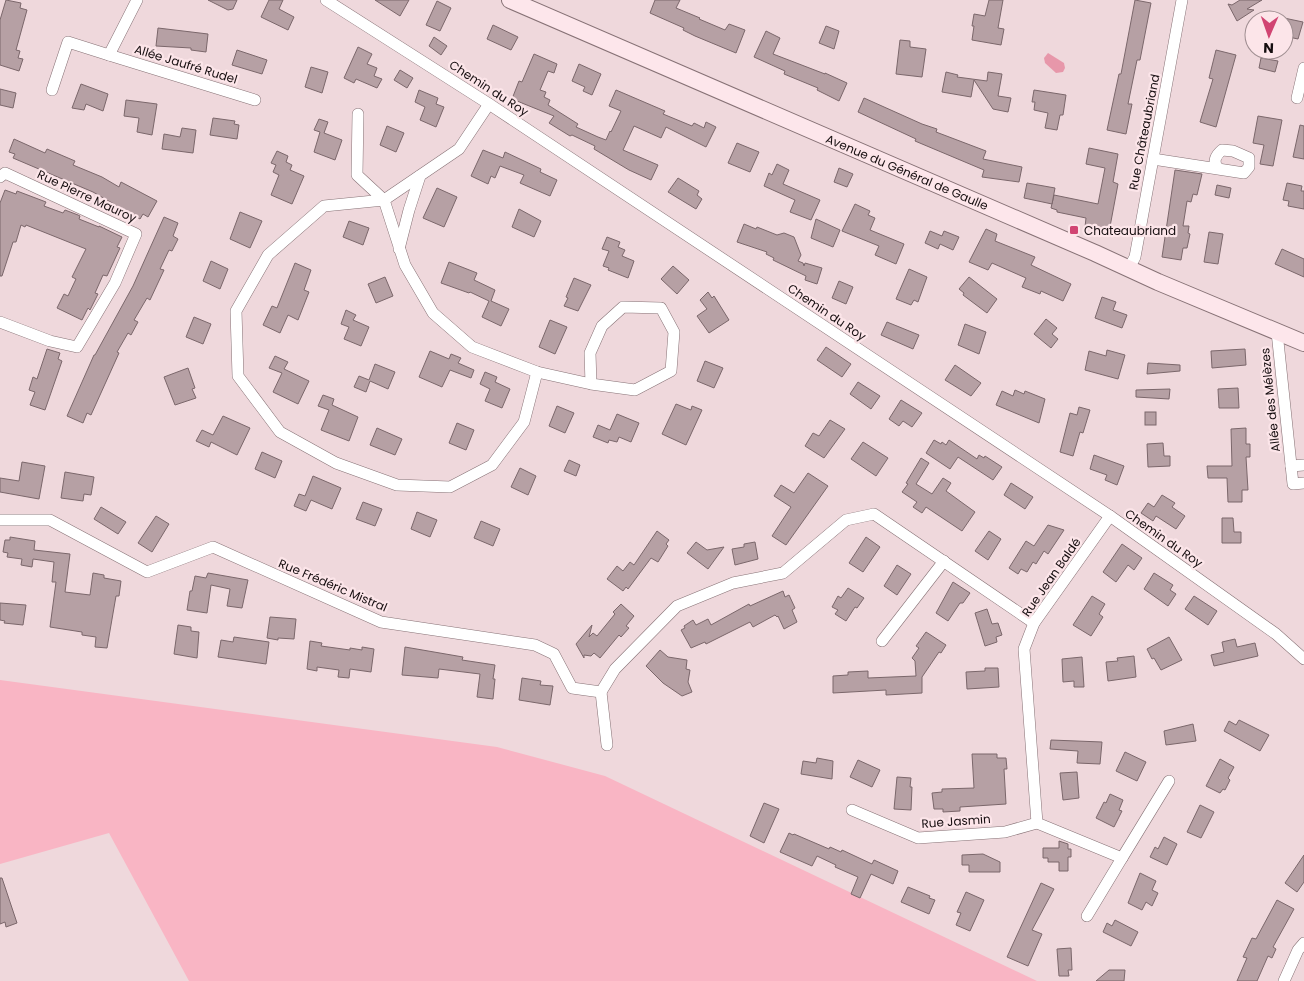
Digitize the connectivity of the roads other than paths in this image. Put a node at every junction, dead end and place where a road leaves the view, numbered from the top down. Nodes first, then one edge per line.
1 (137, 0) edge
2 (326, 0) edge
3 (510, 0) edge
4 (1182, 0) edge
5 (109, 55) junction
6 (1304, 68) edge
7 (52, 90) dead end
8 (1297, 98) dead end
9 (255, 100) dead end
10 (489, 104) junction
11 (358, 114) dead end
12 (1153, 159) junction
13 (1218, 168) dead end
14 (420, 176) junction
15 (0, 177) edge
16 (384, 200) junction
17 (399, 249) junction
18 (1129, 268) junction
19 (0, 322) edge
20 (1277, 332) junction
21 (1304, 343) edge
22 (537, 372) junction
23 (591, 384) junction
24 (1304, 465) edge
25 (1291, 466) junction
26 (1304, 483) edge
27 (1110, 516) junction
28 (0, 520) edge
29 (944, 561) junction
30 (1034, 623) junction
31 (882, 641) dead end
32 (1304, 659) edge
33 (601, 692) junction
34 (607, 744) dead end
35 (1169, 780) dead end
36 (852, 810) dead end
37 (1037, 822) junction
38 (1122, 858) junction
39 (1087, 916) dead end
40 (1304, 943) edge
41 (1284, 981) edge

1 - 5 street, Allée Jaufré Rudel
2 - 10 street, Chemin du Roy
3 - 18 main road, Avenue du Général de Gaulle
4 - 12 street, Rue Châteaubriand
5 - 7 street, Allée Jaufré Rudel
5 - 9 street, Allée Jaufré Rudel
6 - 8 street
10 - 14 street
10 - 27 street, Chemin du Roy
11 - 16 street
12 - 13 street
12 - 18 street, Rue Châteaubriand
14 - 16 street
14 - 17 street
15 - 19 street, Rue Pierre Mauroy
16 - 17 street
16 - 22 street
17 - 22 street
18 - 20 main road, Avenue du Général de Gaulle
20 - 21 main road, Avenue du Général de Gaulle
20 - 25 street, Allée des Mélèzes
22 - 23 street
23 - 23 street
24 - 25 street, Allée des Mélèzes
25 - 26 street, Allée des Mélèzes
27 - 30 street, Rue Jean Baldé
27 - 32 street, Chemin du Roy
28 - 33 street, Rue Frédéric Mistral
29 - 30 street
29 - 31 street
29 - 33 street
30 - 37 street, Rue Jean Baldé
33 - 34 street
35 - 38 street
36 - 37 street, Rue Jasmin
37 - 38 street
38 - 39 street
40 - 41 street

